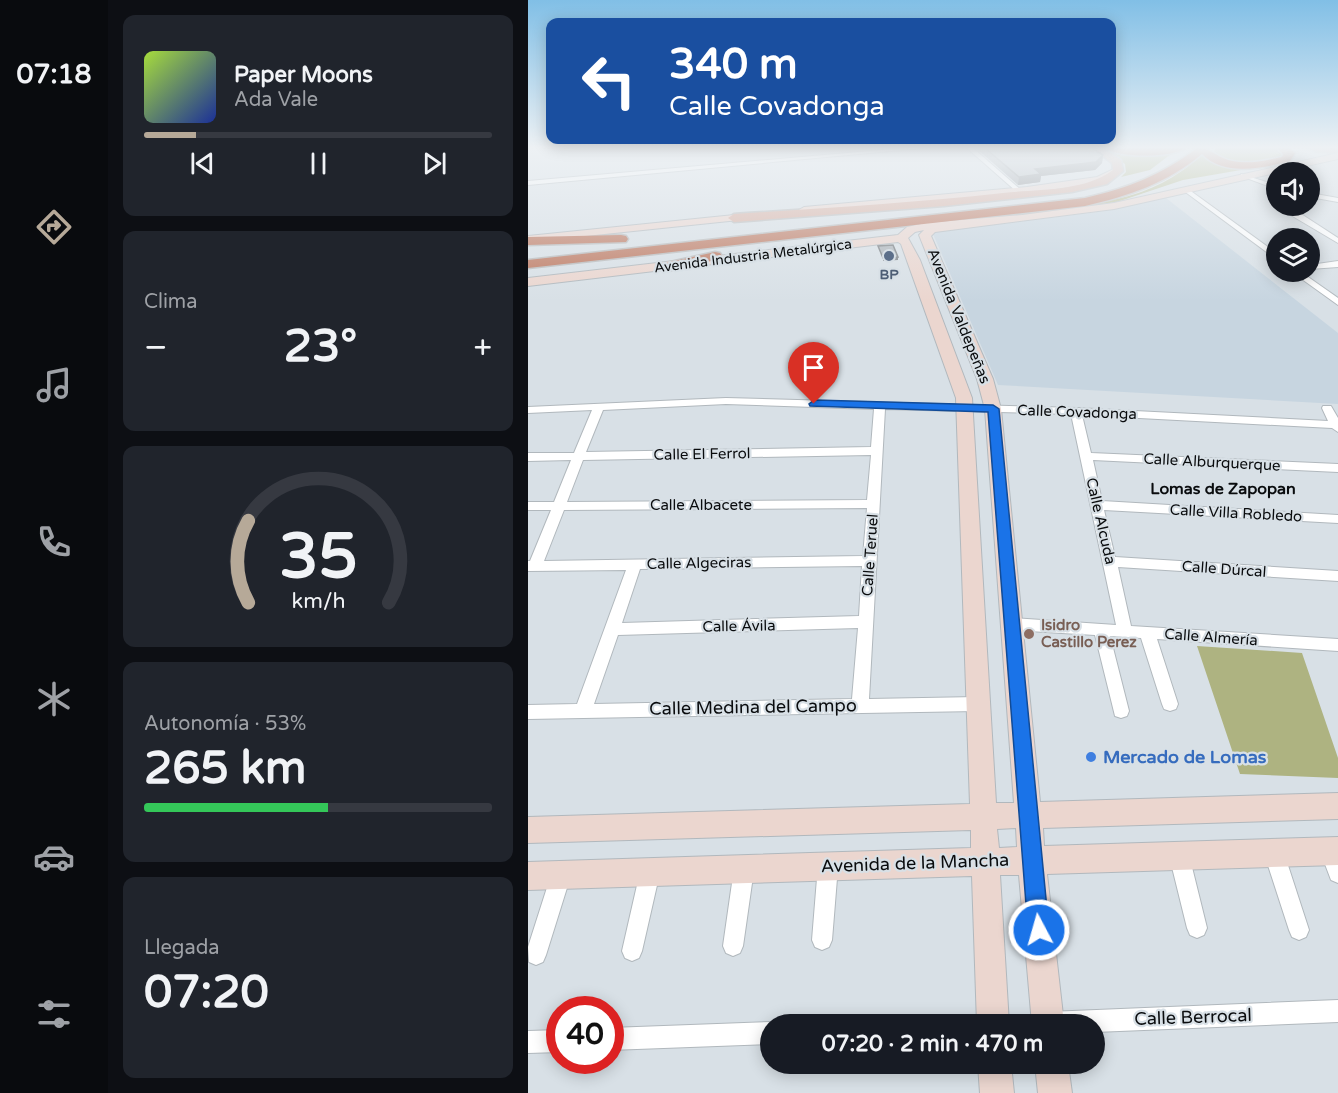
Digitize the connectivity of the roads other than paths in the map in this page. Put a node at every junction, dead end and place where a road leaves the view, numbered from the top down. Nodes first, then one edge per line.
1 (931, 199) edge
2 (979, 199) edge
3 (1054, 199) edge
4 (1093, 199) edge
5 (1142, 199) edge
6 (1147, 199) edge
7 (1198, 199) edge
8 (1134, 202) junction
9 (1050, 206) junction
10 (1298, 216) edge
11 (734, 218) junction
12 (1007, 219) junction
13 (856, 220) junction
14 (911, 221) junction
15 (975, 223) junction
16 (901, 238) junction
17 (528, 240) edge
18 (1338, 242) edge
19 (1266, 250) edge
20 (528, 255) edge
21 (936, 259) junction
22 (914, 260) junction
23 (528, 264) edge
24 (1338, 264) edge
25 (671, 266) junction
26 (1320, 266) edge
27 (528, 282) edge
28 (1310, 282) edge
29 (1338, 303) edge
30 (880, 405) junction
31 (599, 406) junction
32 (965, 408) junction
33 (1327, 408) dead end
34 (993, 409) junction
35 (528, 410) edge
36 (1076, 411) junction
37 (1337, 427) edge
38 (877, 451) junction
39 (579, 456) junction
40 (1086, 456) junction
41 (528, 457) edge
42 (1338, 468) edge
43 (873, 504) junction
44 (560, 505) junction
45 (1097, 505) junction
46 (528, 506) edge
47 (1338, 519) edge
48 (869, 561) junction
49 (1110, 562) junction
50 (635, 564) junction
51 (532, 566) edge
52 (1338, 576) edge
53 (865, 622) junction
54 (1012, 624) junction
55 (612, 629) junction
56 (1101, 629) junction
57 (1125, 631) junction
58 (1147, 633) junction
59 (1338, 645) edge
60 (977, 704) junction
61 (1170, 704) dead end
62 (860, 705) junction
63 (583, 711) junction
64 (1121, 711) dead end
65 (528, 712) edge
66 (1338, 806) edge
67 (1028, 815) junction
68 (982, 816) junction
69 (528, 830) edge
70 (1274, 853) junction
71 (1179, 855) junction
72 (1335, 858) edge
73 (1032, 860) junction
74 (985, 862) junction
75 (828, 866) junction
76 (744, 868) junction
77 (650, 872) junction
78 (561, 875) junction
79 (528, 876) edge
80 (1197, 928) dead end
81 (1299, 930) dead end
82 (822, 940) dead end
83 (733, 946) dead end
84 (632, 951) dead end
85 (536, 955) dead end
86 (1338, 1011) edge
87 (993, 1014) edge
88 (1047, 1014) edge
89 (1105, 1021) edge
90 (760, 1033) edge
91 (624, 1038) edge
92 (546, 1041) edge
93 (528, 1042) edge
94 (996, 1074) edge
95 (1053, 1074) edge
96 (997, 1093) edge
97 (1055, 1093) edge

1 - 11 street
2 - 11 main road
3 - 13 highway
4 - 9 highway
5 - 8 street
6 - 8 street
7 - 19 street
8 - 12 street
9 - 12 highway
9 - 14 highway
10 - 18 street
11 - 17 street
12 - 15 street
13 - 17 highway
13 - 20 highway
14 - 23 highway
14 - 25 highway
15 - 16 street, Avenida Industria Metalúrgica
15 - 21 street, Avenida Valdepeñas
16 - 22 street, Avenida Valdepeñas
16 - 25 street, Avenida Industria Metalúrgica
21 - 22 street
21 - 34 street, Avenida Valdepeñas
22 - 32 street, Avenida Valdepeñas
24 - 26 street
25 - 27 street, Avenida Industria Metalúrgica
28 - 29 street
30 - 31 street, Calle Covadonga
30 - 32 street, Calle Covadonga
30 - 38 street, Calle Teruel
31 - 35 street, Calle Covadonga
31 - 39 street
32 - 34 street, Calle Covadonga
32 - 60 street, Avenida Valdepeñas
33 - 37 street
34 - 36 street, Calle Covadonga
34 - 54 street, Avenida Valdepeñas
36 - 37 street, Calle Covadonga
36 - 40 street, Calle Alcuda
38 - 39 street, Calle El Ferrol
38 - 43 street, Calle Teruel
39 - 41 street, Calle El Ferrol
39 - 44 street
40 - 42 street, Calle Alburquerque
40 - 45 street, Calle Alcuda
43 - 44 street, Calle Albacete
43 - 48 street, Calle Teruel
44 - 46 street, Calle Albacete
44 - 51 street
45 - 47 street, Calle Villa Robledo
45 - 49 street, Calle Alcuda
48 - 50 street, Calle Algeciras
48 - 53 street, Calle Teruel
49 - 52 street, Calle Dúrcal
49 - 57 street, Calle Alcuda
50 - 51 street, Calle Algeciras
50 - 55 street
53 - 55 street, Calle Ávila
53 - 62 street, Calle Teruel
54 - 56 street, Calle Almería
54 - 67 street, Avenida Valdepeñas
55 - 63 street
56 - 57 street, Calle Almería
56 - 64 street
57 - 58 street, Calle Almería
58 - 59 street, Calle Almería
58 - 61 street
60 - 62 street, Calle Medina del Campo
60 - 68 street, Avenida Valdepeñas
62 - 63 street, Calle Medina del Campo
63 - 65 street, Calle Medina del Campo
66 - 67 street
67 - 68 street
67 - 73 street, Avenida Valdepeñas
68 - 69 street
68 - 74 street, Avenida Valdepeñas
70 - 71 street, Avenida de la Mancha
70 - 72 street, Avenida de la Mancha
70 - 81 street
71 - 73 street, Avenida de la Mancha
71 - 80 street
73 - 74 street, Avenida de la Mancha
73 - 88 street, Avenida Valdepeñas
74 - 75 street, Avenida de la Mancha
74 - 87 street, Avenida Valdepeñas
75 - 76 street, Avenida de la Mancha
75 - 82 street
76 - 77 street, Avenida de la Mancha
76 - 83 street
77 - 78 street, Avenida de la Mancha
77 - 84 street
78 - 79 street, Avenida de la Mancha
78 - 85 street
86 - 89 street, Calle Berrocal
90 - 91 street
92 - 93 street
94 - 96 street
95 - 97 street

